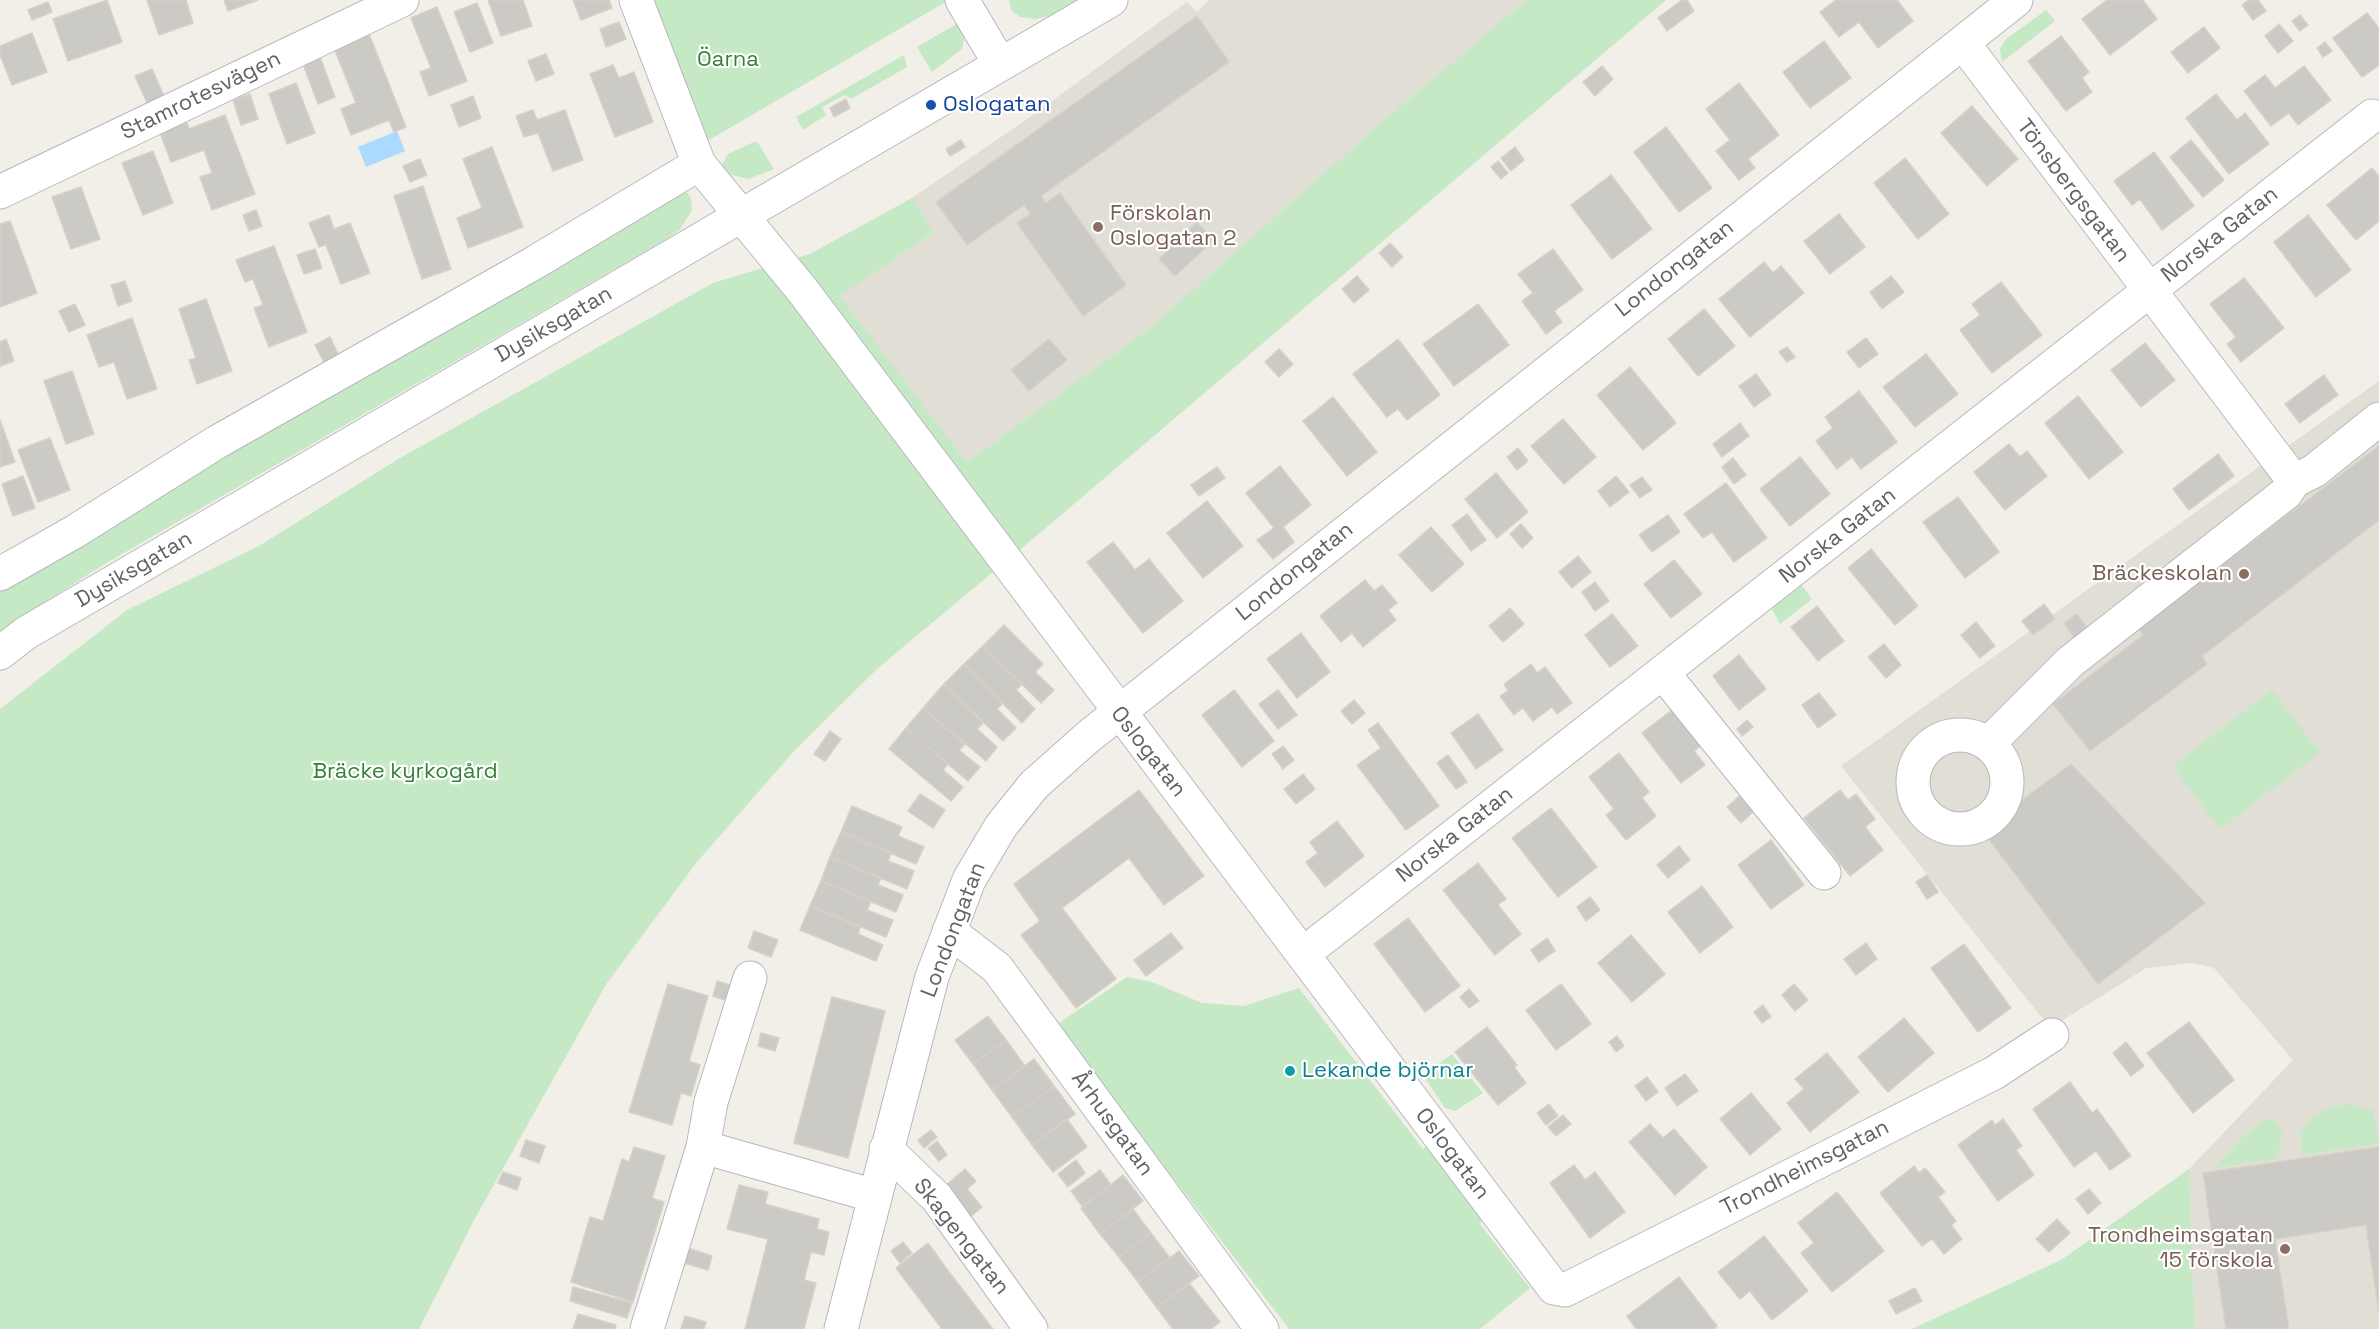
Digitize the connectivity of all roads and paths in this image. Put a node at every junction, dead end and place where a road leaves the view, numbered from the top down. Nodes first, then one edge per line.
1 (402, 0) edge
2 (636, 0) edge
3 (1111, 0) edge
4 (2016, 0) edge
5 (964, 1) edge
6 (1963, 43) junction
7 (1000, 64) junction
8 (2372, 116) dead end
9 (699, 164) junction
10 (0, 192) edge
11 (743, 216) junction
12 (2148, 292) junction
13 (2379, 419) edge
14 (2294, 481) junction
15 (0, 574) edge
16 (0, 653) edge
17 (1663, 673) junction
18 (1118, 713) junction
19 (1988, 744) dead end
20 (1824, 873) dead end
21 (949, 931) junction
22 (1303, 954) junction
23 (750, 978) dead end
24 (2052, 1035) dead end
25 (703, 1147) junction
26 (886, 1149) junction
27 (875, 1196) junction
28 (1554, 1288) joint
29 (647, 1329) edge
30 (841, 1329) edge
31 (1031, 1329) edge
32 (1262, 1329) edge

1 - 10 street, Stamrotesvägen
2 - 9 street, Oslogatan
3 - 7 street, Dysiksgatan
4 - 6 street, Londongatan
5 - 7 street
6 - 12 street, Tönsbergsgatan
6 - 18 street, Londongatan
7 - 11 street, Dysiksgatan
8 - 12 street, Norska Gatan
9 - 11 street, Oslogatan
9 - 15 street
11 - 16 street, Dysiksgatan
11 - 18 street, Oslogatan
12 - 14 street, Tönsbergsgatan
12 - 17 street, Norska Gatan
13 - 14 street
14 - 19 street
17 - 20 street
17 - 22 street, Norska Gatan
18 - 21 street, Londongatan
18 - 22 street, Oslogatan
21 - 26 street, Londongatan
21 - 32 street, Århusgatan
22 - 28 street, Oslogatan
23 - 25 street
24 - 28 street, Trondheimsgatan
25 - 27 street
25 - 29 street
26 - 27 street, Londongatan
26 - 31 street, Skagengatan
27 - 30 street, Londongatan

